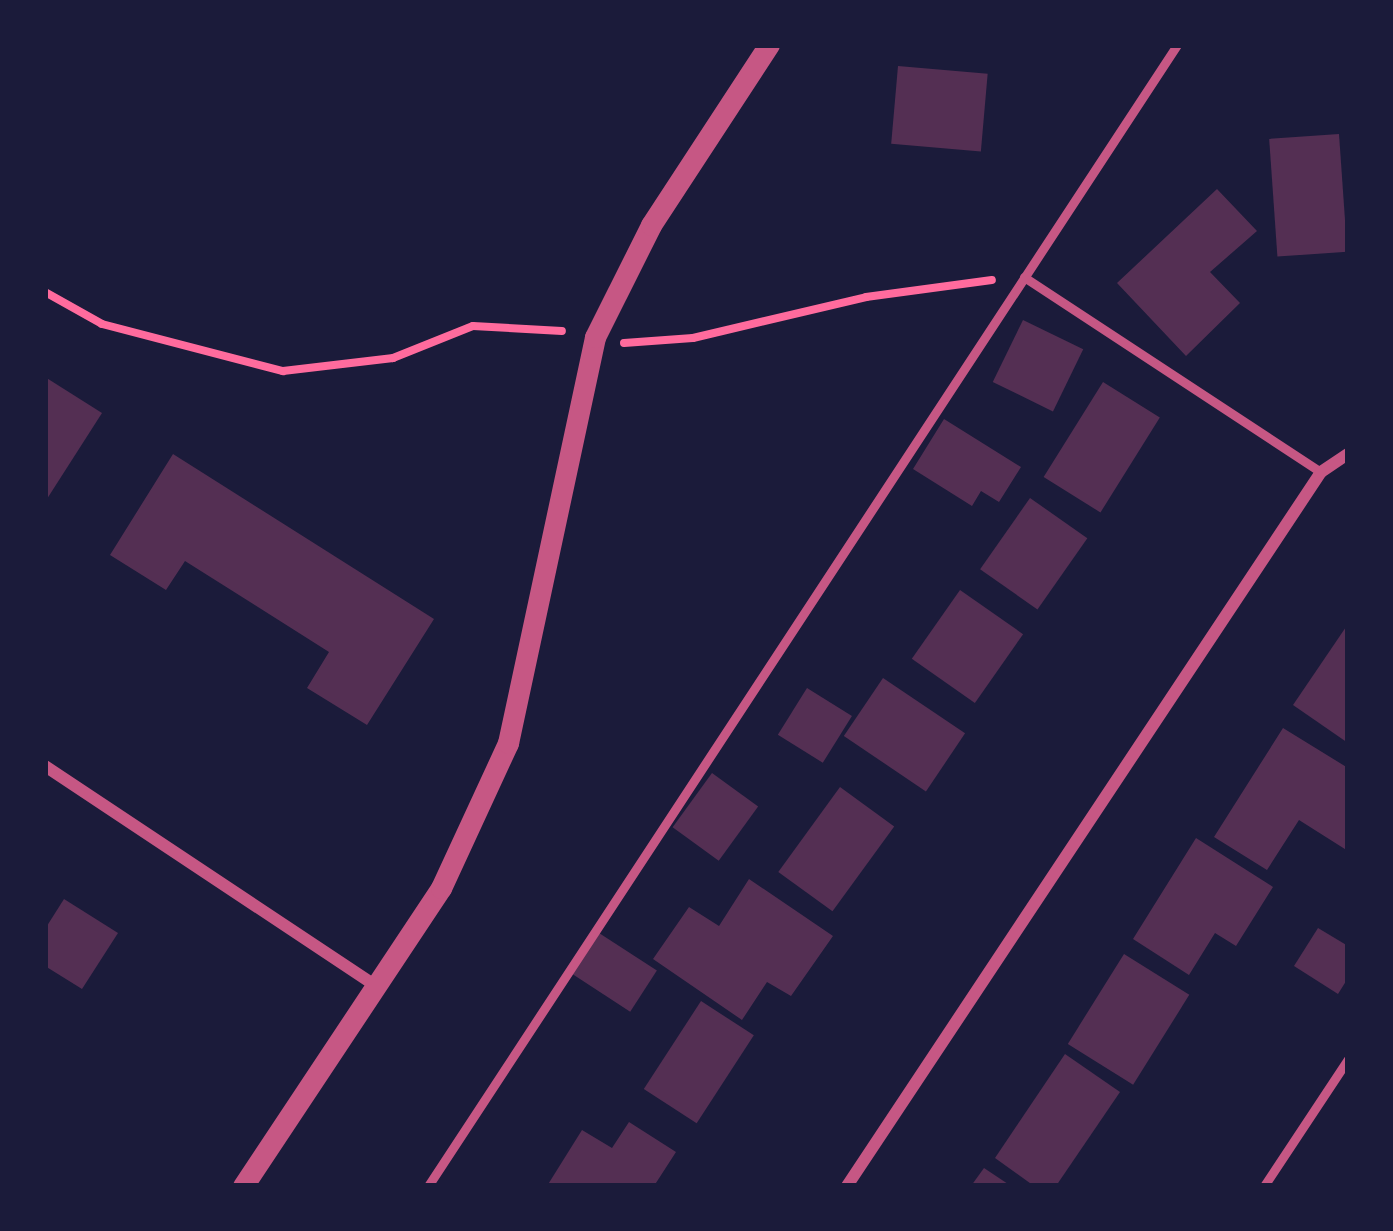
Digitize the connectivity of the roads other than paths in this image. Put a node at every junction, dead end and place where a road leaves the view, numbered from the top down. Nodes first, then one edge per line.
1 (769, 45) edge
2 (1177, 45) edge
3 (1024, 277) junction
4 (1348, 454) edge
5 (1321, 472) junction
6 (45, 766) edge
7 (376, 986) junction
8 (1348, 1059) edge
9 (243, 1186) edge
10 (428, 1186) edge
11 (847, 1186) edge
12 (1264, 1186) edge

1 - 7 street
2 - 3 lane
3 - 5 lane
3 - 10 lane
4 - 5 street
5 - 11 street
6 - 7 street
7 - 9 street
8 - 12 lane

